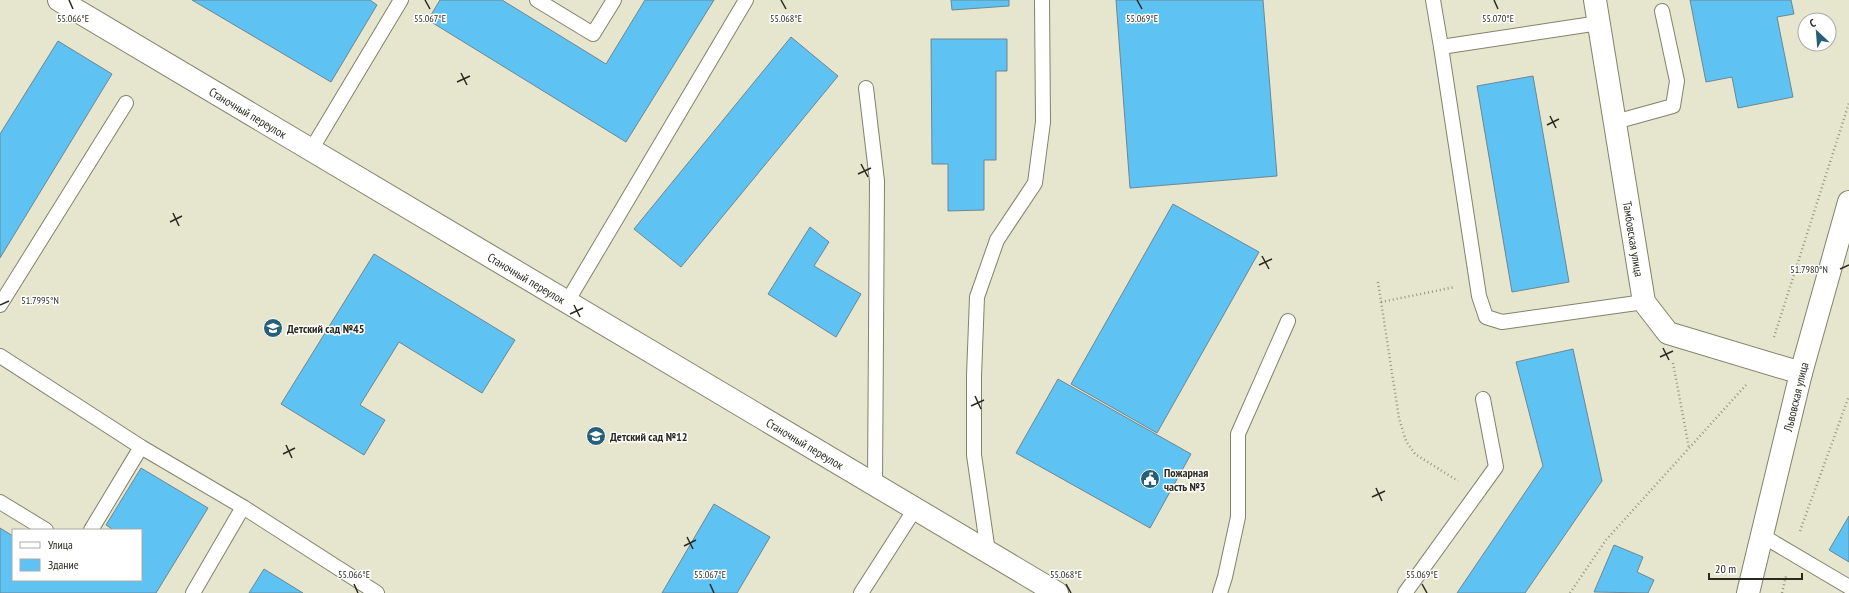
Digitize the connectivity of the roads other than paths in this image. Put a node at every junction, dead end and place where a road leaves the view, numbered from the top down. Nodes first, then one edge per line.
1 (59, 0) edge
2 (400, 0) edge
3 (537, 0) edge
4 (614, 0) edge
5 (746, 0) edge
6 (1042, 0) edge
7 (1436, 0) edge
8 (1595, 0) edge
9 (1662, 11) dead end
10 (1599, 23) junction
11 (1441, 47) junction
12 (866, 88) dead end
13 (126, 103) dead end
14 (1615, 122) junction
15 (311, 150) junction
16 (1849, 202) edge
17 (567, 302) junction
18 (1644, 302) junction
19 (0, 305) edge
20 (1288, 322) dead end
21 (0, 356) edge
22 (1801, 373) junction
23 (1483, 399) dead end
24 (141, 447) junction
25 (875, 485) junction
26 (0, 502) edge
27 (243, 507) junction
28 (915, 509) junction
29 (44, 529) edge
30 (92, 529) edge
31 (1762, 535) junction
32 (988, 552) junction
33 (1849, 587) edge
34 (193, 593) edge
35 (378, 593) edge
36 (861, 593) edge
37 (1057, 593) edge
38 (1220, 593) edge
39 (1405, 593) edge
40 (1748, 593) edge

1 - 15 main road, Станочный переулок
2 - 15 lane
3 - 4 lane
5 - 17 lane
6 - 32 lane
7 - 11 lane
8 - 10 main road, Тамбовская улица
9 - 14 lane
10 - 11 lane
10 - 14 main road, Тамбовская улица
11 - 18 lane
12 - 25 lane
13 - 19 lane
14 - 18 main road, Тамбовская улица
15 - 17 main road, Станочный переулок
16 - 22 main road, Львовская улица
17 - 25 main road, Станочный переулок
18 - 22 main road, Тамбовская улица
20 - 38 lane
21 - 24 lane
22 - 31 main road, Львовская улица
23 - 39 lane
24 - 27 lane
24 - 30 lane
25 - 28 main road, Станочный переулок
26 - 29 lane
27 - 34 lane
27 - 35 lane
28 - 32 main road, Станочный переулок
28 - 36 lane
31 - 33 lane
31 - 40 main road, Львовская улица
32 - 37 main road, Станочный переулок

